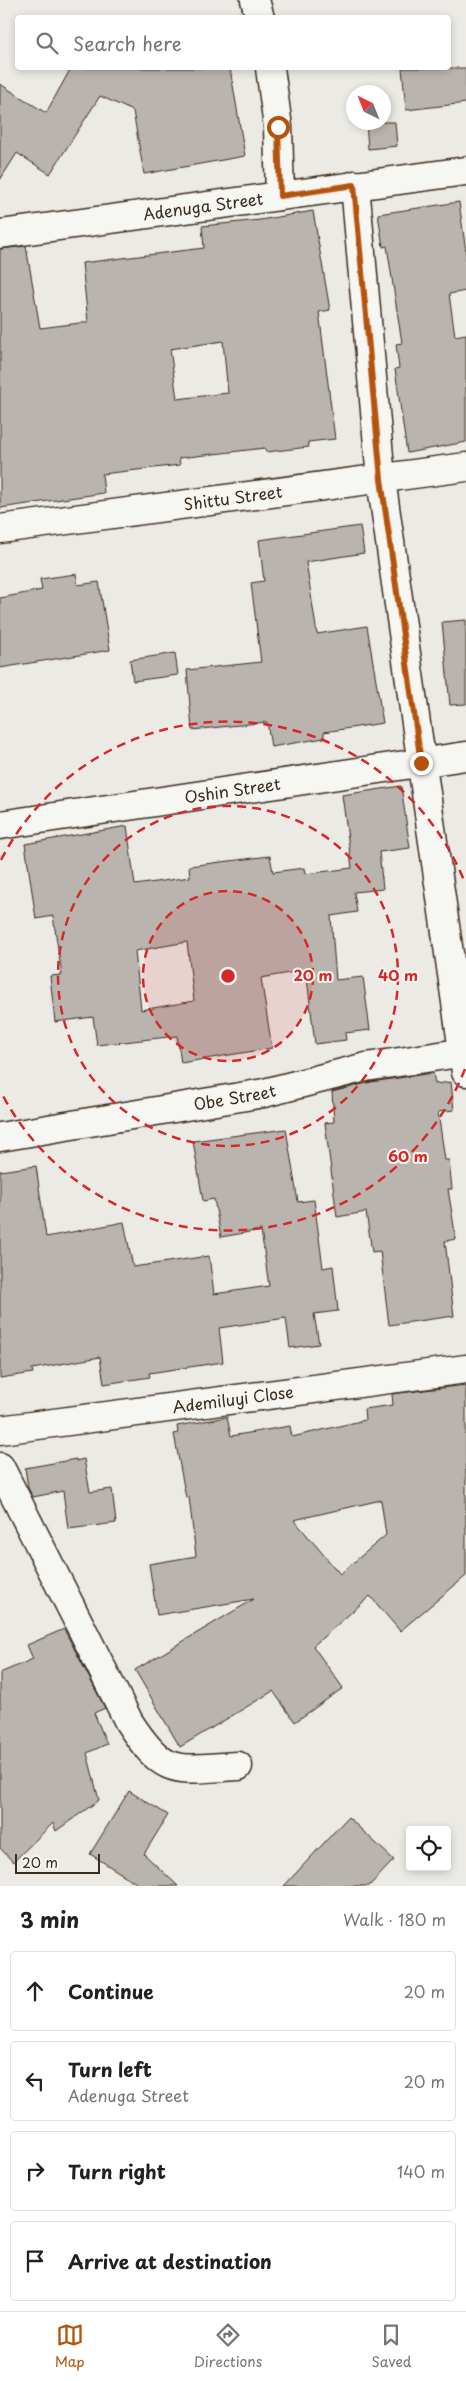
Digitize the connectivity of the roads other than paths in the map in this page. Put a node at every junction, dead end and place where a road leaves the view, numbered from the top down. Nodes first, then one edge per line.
1 (255, 0) edge
2 (259, 15) edge
3 (270, 70) edge
4 (466, 170) edge
5 (354, 185) junction
6 (280, 196) junction
7 (0, 234) edge
8 (466, 467) edge
9 (381, 479) junction
10 (0, 529) edge
11 (466, 756) edge
12 (421, 763) junction
13 (0, 825) edge
14 (465, 1059) edge
15 (0, 1137) edge
16 (466, 1369) edge
17 (0, 1430) edge
18 (0, 1467) edge
19 (238, 1766) dead end

1 - 2 street
3 - 6 street
4 - 5 street, Adenuga Street
5 - 6 street, Adenuga Street
5 - 9 street
6 - 7 street, Adenuga Street
8 - 9 street, Shittu Street
9 - 10 street, Shittu Street
9 - 12 street
11 - 12 street, Oshin Street
12 - 13 street, Oshin Street
12 - 14 street
14 - 15 street, Obe Street
16 - 17 street, Ademiluyi Close
18 - 19 street

